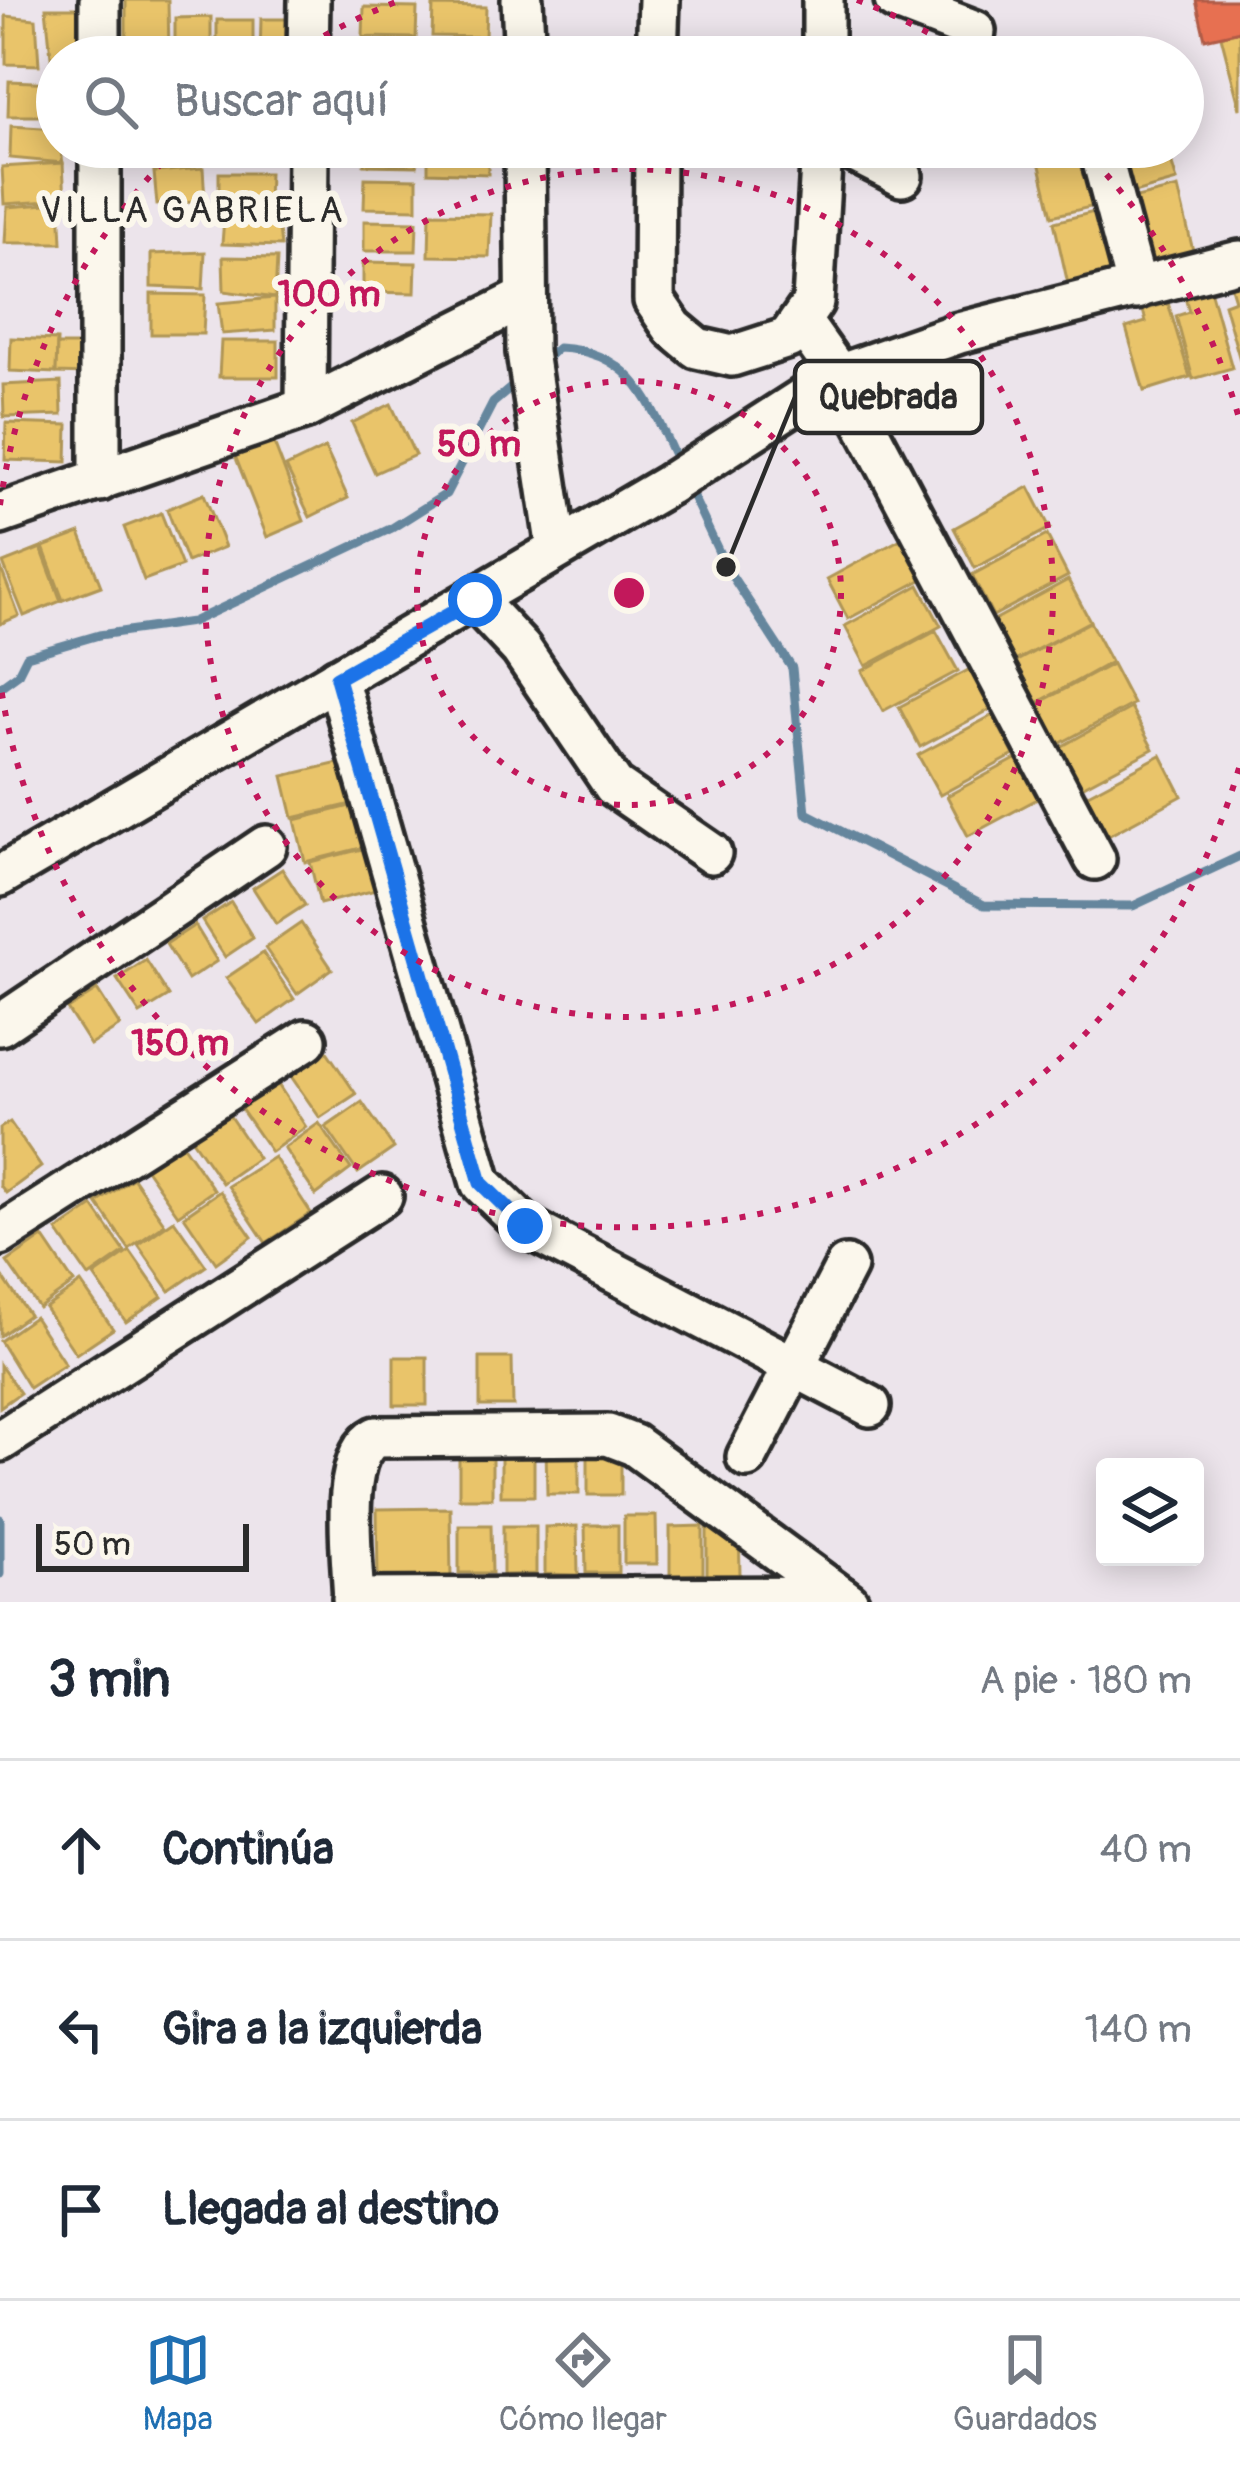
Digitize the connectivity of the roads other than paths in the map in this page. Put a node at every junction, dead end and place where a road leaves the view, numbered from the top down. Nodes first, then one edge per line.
1 (100, 0) edge
2 (309, 0) edge
3 (522, 0) edge
4 (659, 0) edge
5 (823, 0) edge
6 (895, 0) edge
7 (975, 31) dead end
8 (100, 36) edge
9 (308, 36) edge
10 (524, 36) edge
11 (658, 36) edge
12 (823, 36) edge
13 (100, 168) edge
14 (308, 168) edge
15 (525, 168) edge
16 (654, 168) edge
17 (821, 168) edge
18 (886, 168) edge
19 (1105, 168) edge
20 (902, 176) dead end
21 (1240, 261) edge
22 (1137, 290) junction
23 (525, 298) junction
24 (802, 323) junction
25 (446, 336) junction
26 (529, 364) junction
27 (839, 375) junction
28 (306, 407) junction
29 (100, 481) junction
30 (0, 514) edge
31 (556, 550) junction
32 (475, 600) junction
33 (337, 678) junction
34 (266, 846) dead end
35 (711, 853) dead end
36 (1096, 859) dead end
37 (0, 876) edge
38 (0, 1024) edge
39 (306, 1040) dead end
40 (382, 1196) dead end
41 (0, 1234) edge
42 (846, 1266) dead end
43 (794, 1366) junction
44 (870, 1406) dead end
45 (0, 1441) edge
46 (748, 1457) dead end
47 (845, 1600) edge
48 (353, 1601) edge
49 (691, 1601) edge

1 - 8 street
2 - 9 street
3 - 10 street
4 - 11 street
5 - 12 street
6 - 7 street
13 - 29 street
14 - 28 street
15 - 23 street
16 - 24 street
17 - 24 street
18 - 20 street
19 - 22 street
21 - 22 street
22 - 27 street
23 - 25 street
23 - 26 street
24 - 27 street
25 - 26 street
25 - 28 street
26 - 31 street
27 - 31 street
27 - 36 street
28 - 29 street
29 - 30 street
31 - 32 street
32 - 33 street
32 - 35 street
33 - 37 street
33 - 43 street
34 - 38 street
39 - 41 street
40 - 45 street
42 - 43 street
43 - 44 street
43 - 46 street
47 - 48 street
47 - 49 street
48 - 49 street

